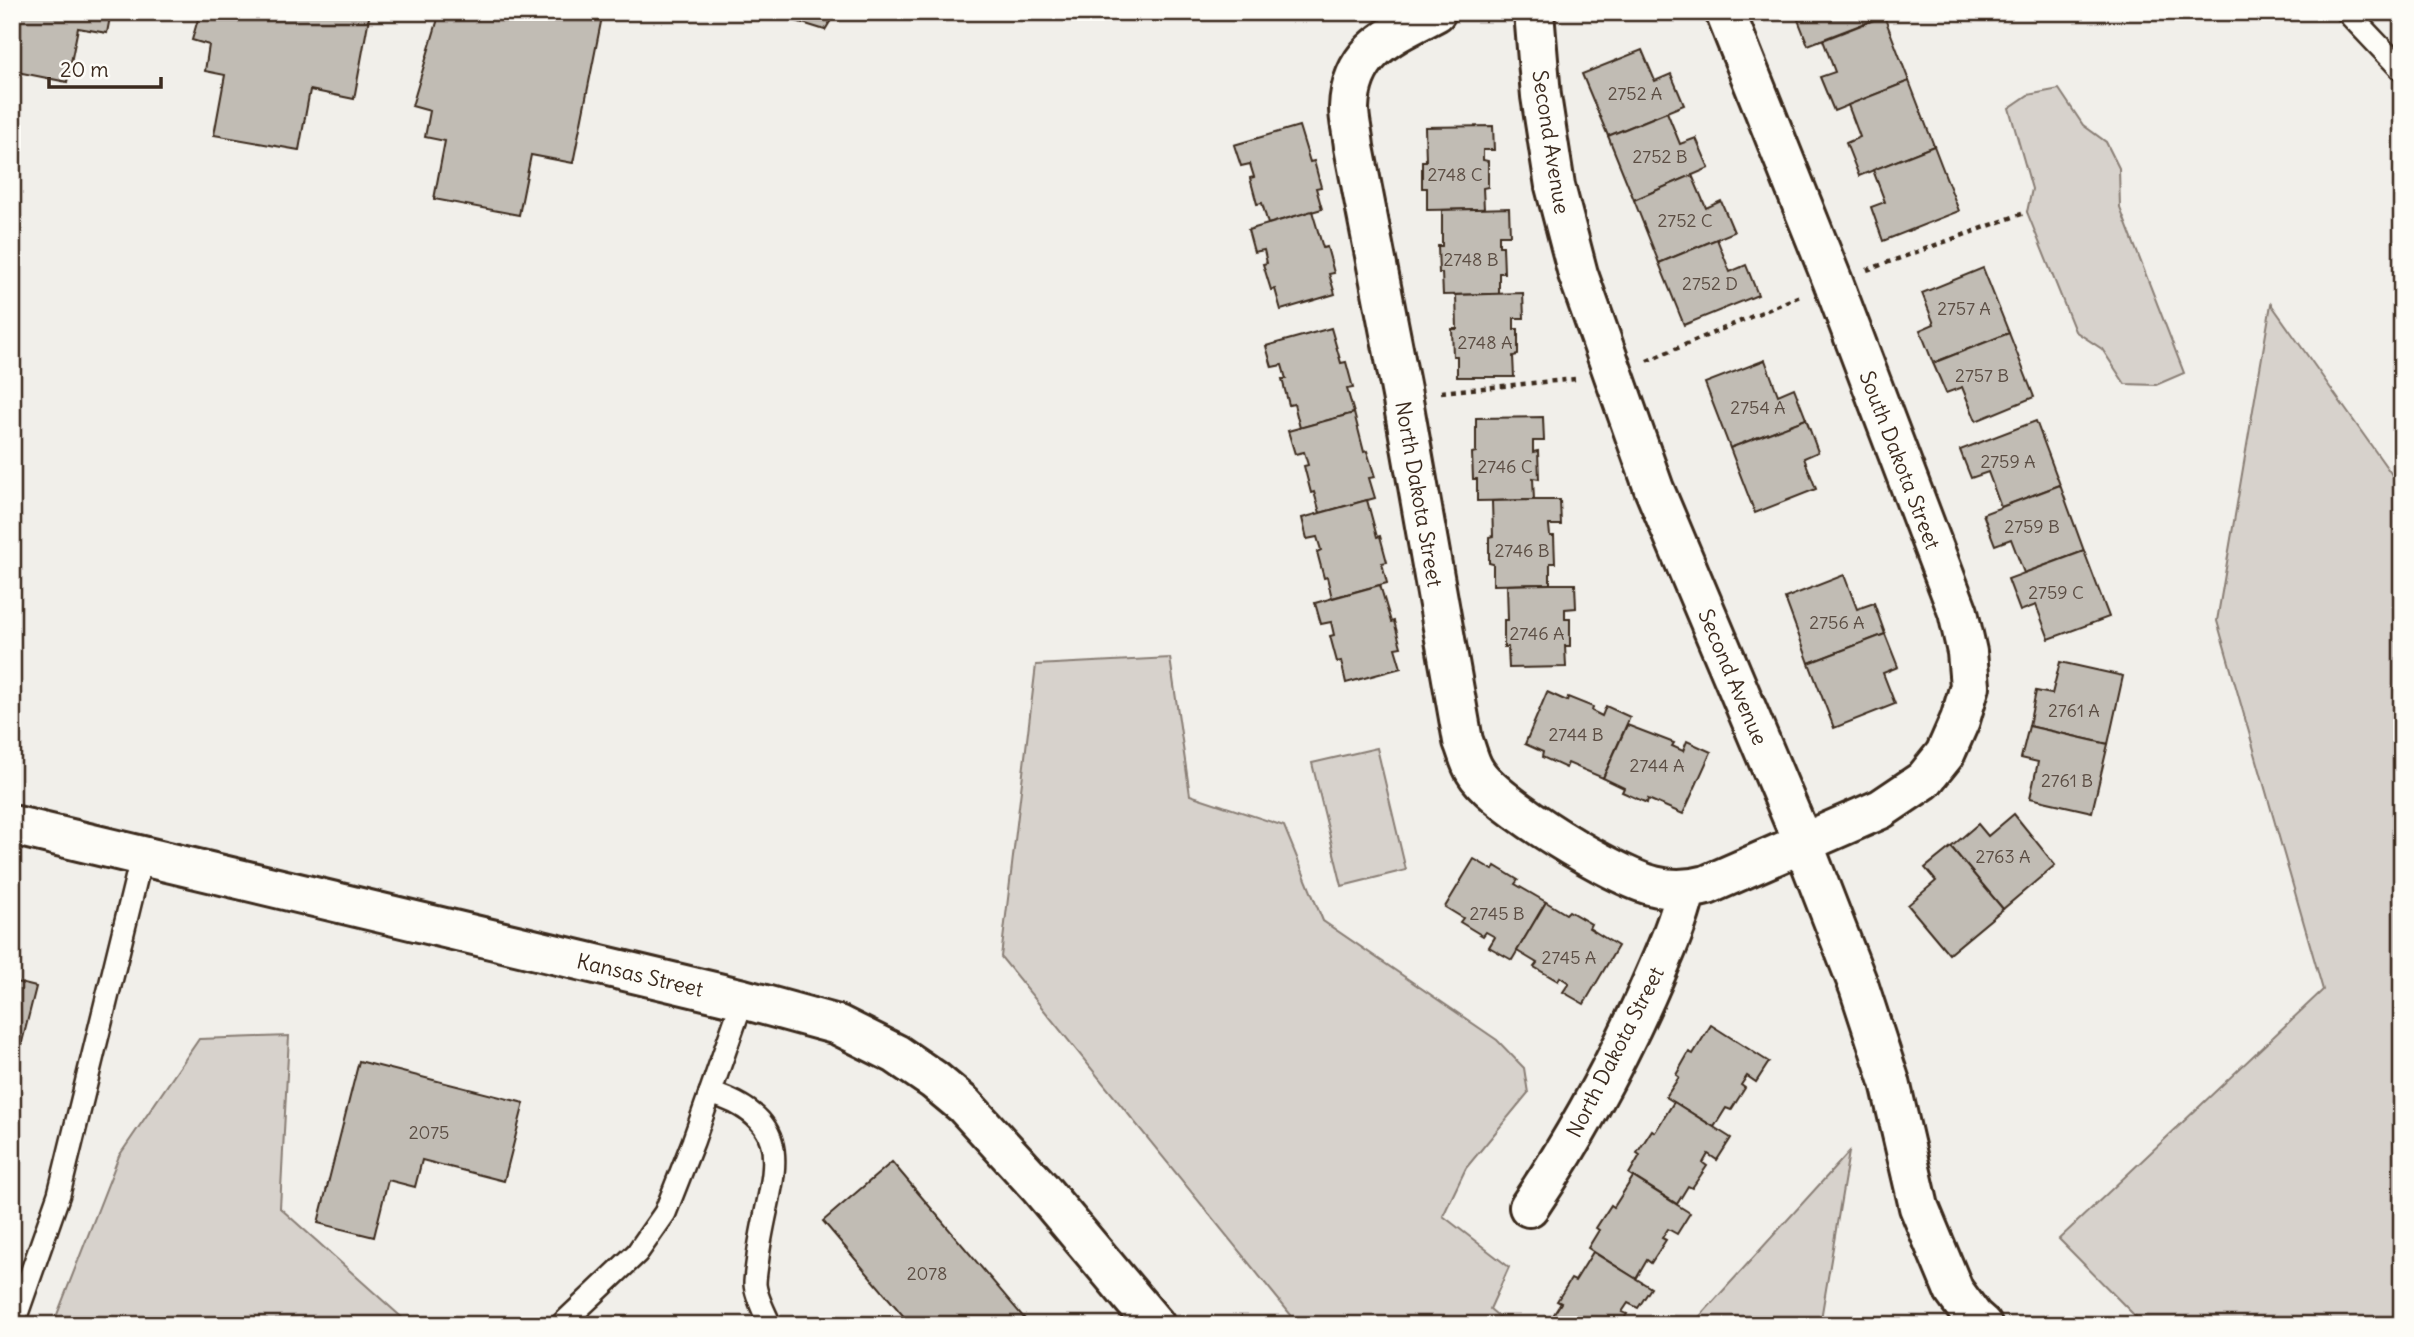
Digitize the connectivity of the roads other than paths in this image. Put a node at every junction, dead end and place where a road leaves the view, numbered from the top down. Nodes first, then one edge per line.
1 (1436, 12) edge
2 (1534, 12) edge
3 (1724, 12) edge
4 (2347, 12) edge
5 (2402, 70) edge
6 (12, 825) edge
7 (1803, 842) junction
8 (142, 855) junction
9 (1686, 891) junction
10 (743, 999) junction
11 (710, 1093) junction
12 (1529, 1207) dead end
13 (1973, 1322) edge
14 (13, 1325) edge
15 (561, 1325) edge
16 (770, 1325) edge
17 (1155, 1325) edge

1 - 9 street, North Dakota Street
2 - 7 street, Second Avenue
3 - 7 street, South Dakota Street
4 - 5 lane
6 - 8 street, Kansas Street
7 - 9 street, North Dakota Street
7 - 13 street, Second Avenue
8 - 10 street, Kansas Street
8 - 14 lane
9 - 12 street, North Dakota Street
10 - 11 lane
10 - 17 street, Kansas Street
11 - 15 lane
11 - 16 lane

